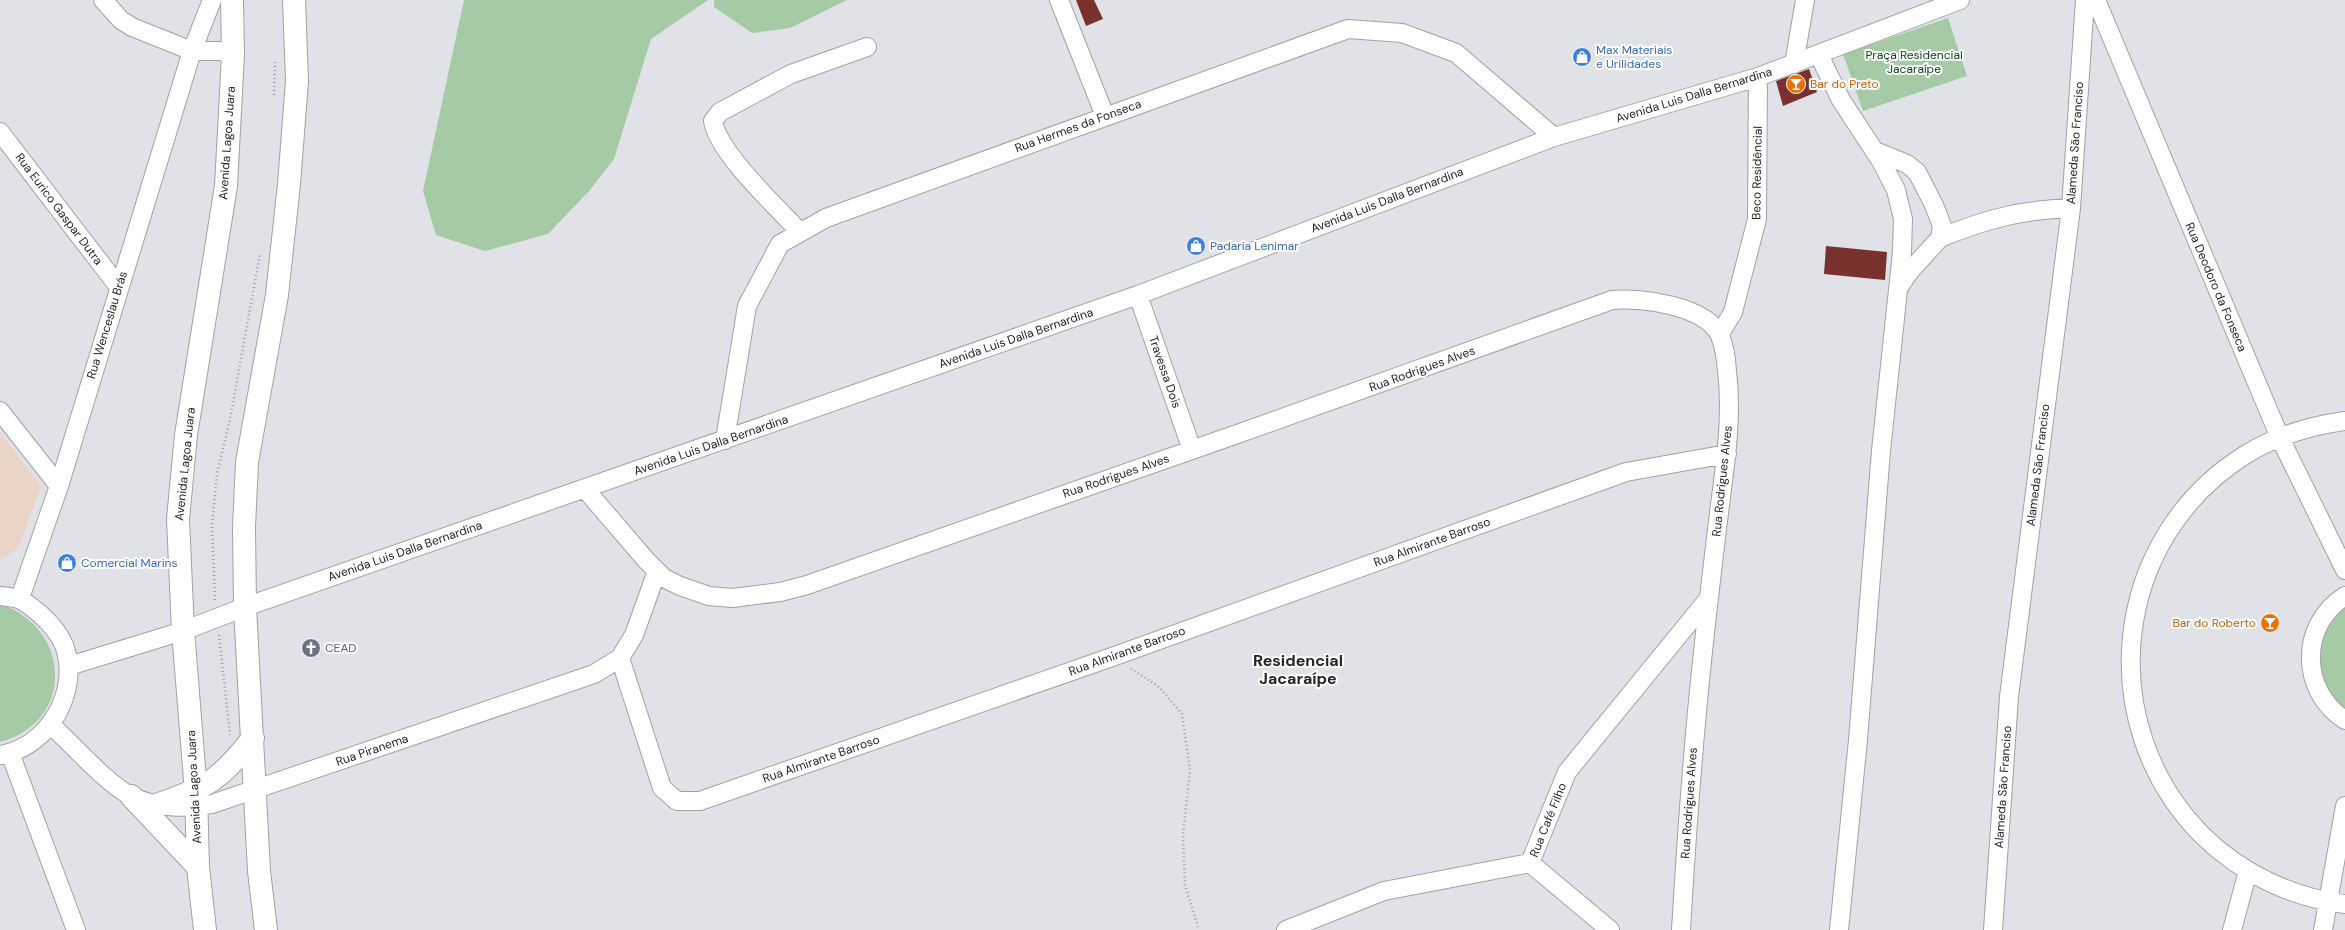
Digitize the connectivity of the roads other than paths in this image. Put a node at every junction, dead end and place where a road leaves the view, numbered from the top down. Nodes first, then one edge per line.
1 (103, 0) edge
2 (212, 0) edge
3 (232, 0) edge
4 (294, 0) edge
5 (1059, 0) edge
6 (1805, 0) edge
7 (1960, 0) edge
8 (2085, 0) edge
9 (2096, 0) edge
10 (867, 47) dead end
11 (192, 51) junction
12 (233, 55) junction
13 (1819, 55) junction
14 (1794, 64) junction
15 (1758, 76) junction
16 (1105, 116) junction
17 (0, 132) edge
18 (1554, 137) junction
19 (1875, 151) junction
20 (2071, 208) junction
21 (800, 232) junction
22 (1940, 238) junction
23 (118, 286) junction
24 (1899, 288) junction
25 (1138, 295) junction
26 (1720, 334) junction
27 (0, 411) edge
28 (2345, 421) edge
29 (2280, 438) junction
30 (725, 440) junction
31 (1192, 450) junction
32 (1727, 454) junction
33 (59, 486) junction
34 (585, 489) junction
35 (2345, 570) edge
36 (657, 571) junction
37 (0, 596) edge
38 (2345, 596) edge
39 (20, 598) junction
40 (1709, 598) junction
41 (245, 607) junction
42 (183, 631) junction
43 (620, 658) junction
44 (69, 666) junction
45 (2345, 720) edge
46 (50, 724) junction
47 (253, 738) junction
48 (5, 754) edge
49 (256, 790) junction
50 (131, 796) junction
51 (196, 799) junction
52 (159, 804) joint
53 (2345, 806) edge
54 (1530, 863) junction
55 (198, 867) junction
56 (2248, 871) junction
57 (2337, 903) edge
58 (76, 930) edge
59 (205, 930) edge
60 (266, 930) edge
61 (1286, 930) edge
62 (1610, 930) edge
63 (1681, 930) edge
64 (1839, 930) edge
65 (1993, 930) edge
66 (2232, 930) edge
67 (2323, 930) edge

1 - 11 street
2 - 11 street, Rua Wenceslau Brás
3 - 12 main road, Avenida Lagoa Juara
4 - 41 main road
5 - 16 street
6 - 14 street
7 - 13 street, Avenida Luis Dalla Bernardina
8 - 20 street, Alameda São Franciso
9 - 29 street, Rua Deodoro da Fonseca
10 - 21 street
11 - 12 street
11 - 23 street, Rua Wenceslau Brás
12 - 42 main road, Avenida Lagoa Juara
13 - 14 street, Avenida Luis Dalla Bernardina
13 - 19 street
14 - 15 street, Avenida Luis Dalla Bernardina
15 - 18 street, Avenida Luis Dalla Bernardina
15 - 26 street, Beco Residêncial
16 - 18 street, Rua Hermes da Fonseca
16 - 21 street, Rua Hermes da Fonseca
17 - 23 street, Rua Eurico Gaspar Dutra
18 - 25 street, Avenida Luis Dalla Bernardina
19 - 22 street
19 - 24 street
20 - 22 street
20 - 65 street, Alameda São Franciso
21 - 30 street, Rua Hermes da Fonseca
22 - 24 street
23 - 33 street, Rua Wenceslau Brás
24 - 64 street
25 - 30 street, Avenida Luis Dalla Bernardina
25 - 31 street, Travessa Dois
26 - 31 street, Rua Rodrigues Alves
26 - 32 street, Rua Rodrigues Alves
27 - 33 street
28 - 29 street
29 - 35 street, Rua Deodoro da Fonseca
29 - 56 street
30 - 34 street, Avenida Luis Dalla Bernardina
31 - 36 street, Rua Rodrigues Alves
32 - 40 street, Rua Rodrigues Alves
32 - 43 street, Rua Almirante Barroso
33 - 39 street, Rua Wenceslau Brás
34 - 36 street, Rua Rodrigues Alves
34 - 41 street, Avenida Luis Dalla Bernardina
36 - 43 street, Rua Piranema
37 - 39 street
38 - 45 street
39 - 44 street
40 - 54 street, Rua Café Filho
40 - 63 street, Rua Rodrigues Alves
41 - 42 street, Avenida Luis Dalla Bernardina
41 - 47 main road
42 - 44 street, Avenida Luis Dalla Bernardina
42 - 51 main road, Avenida Lagoa Juara
43 - 49 street, Rua Piranema
44 - 46 street
46 - 48 street
46 - 50 street
47 - 49 main road
47 - 51 main road
48 - 58 street
49 - 51 street, Rua Piranema
49 - 60 main road
50 - 52 street
50 - 55 main road
51 - 52 main road
51 - 55 main road, Avenida Lagoa Juara
53 - 57 street
54 - 61 street, Rua Café Filho
54 - 62 street
55 - 59 main road, Avenida Lagoa Juara
56 - 57 street
56 - 66 street
57 - 67 street

